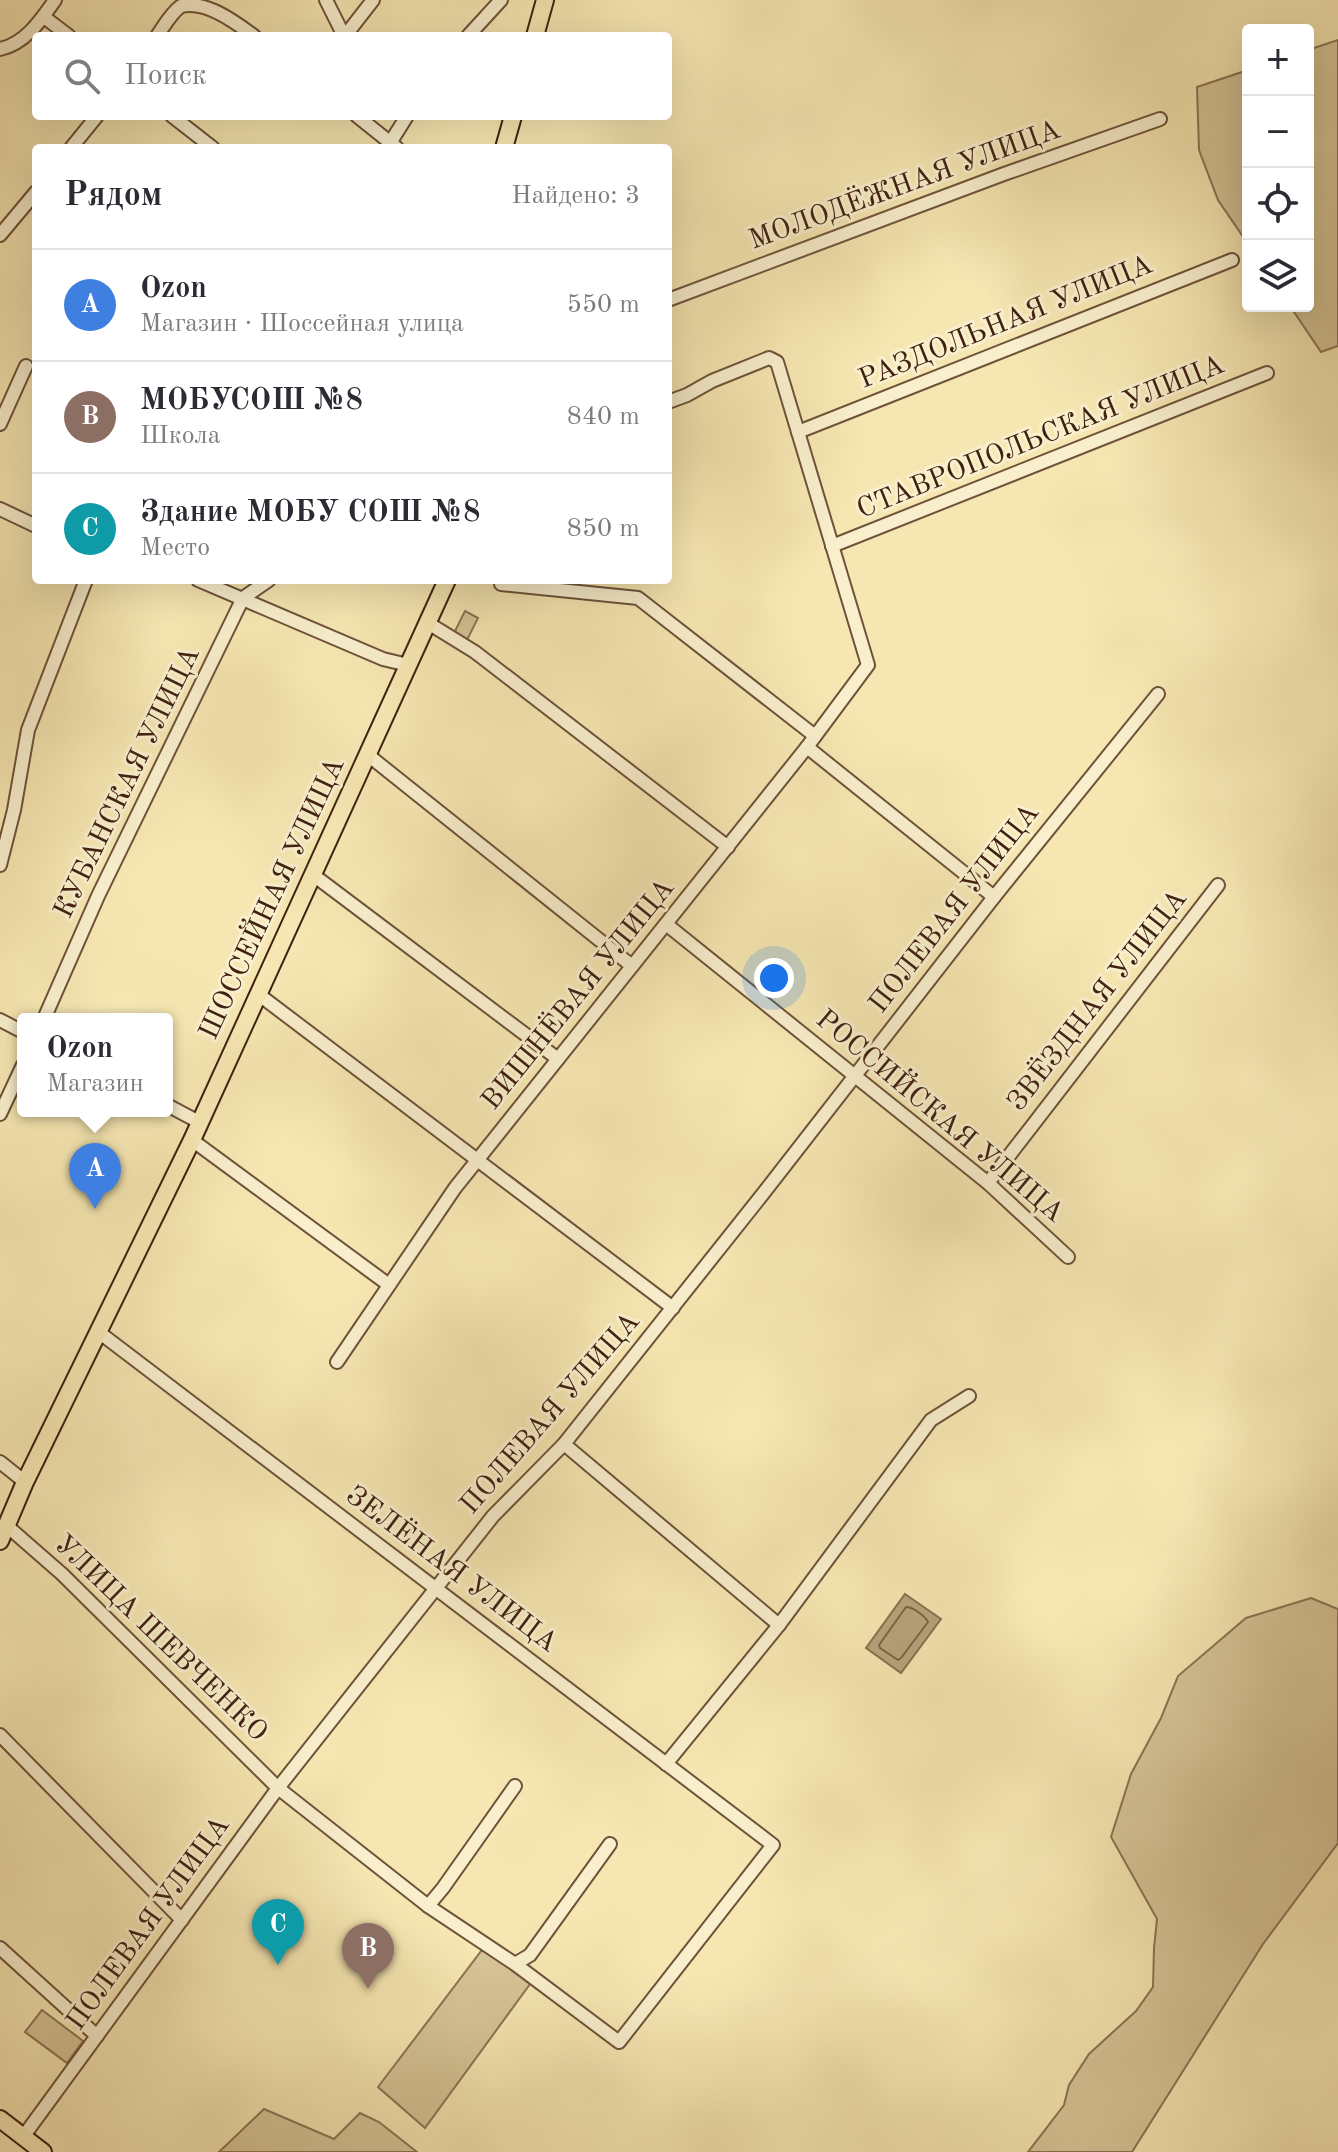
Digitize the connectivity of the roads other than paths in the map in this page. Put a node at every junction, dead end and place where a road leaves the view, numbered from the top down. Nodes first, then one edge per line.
1 (55, 0) edge
2 (201, 0) edge
3 (326, 0) edge
4 (373, 0) edge
5 (501, 0) edge
6 (545, 0) edge
7 (44, 17) junction
8 (64, 32) edge
9 (160, 32) edge
10 (249, 32) edge
11 (342, 32) edge
12 (347, 32) edge
13 (472, 32) edge
14 (536, 32) edge
15 (0, 49) edge
16 (1160, 119) dead end
17 (94, 120) edge
18 (177, 120) edge
19 (362, 120) edge
20 (405, 120) edge
21 (512, 120) edge
22 (74, 144) edge
23 (208, 144) edge
24 (393, 144) edge
25 (394, 144) edge
26 (505, 144) edge
27 (32, 197) edge
28 (0, 235) edge
29 (1232, 260) dead end
30 (672, 298) edge
31 (26, 366) dead end
32 (1267, 373) dead end
33 (672, 401) edge
34 (0, 424) edge
35 (798, 432) junction
36 (0, 509) edge
37 (32, 524) edge
38 (832, 546) junction
39 (84, 584) edge
40 (208, 584) edge
41 (263, 584) edge
42 (445, 584) edge
43 (501, 584) dead end
44 (243, 598) junction
45 (428, 623) junction
46 (408, 665) junction
47 (1158, 694) dead end
48 (811, 741) junction
49 (368, 755) junction
50 (728, 847) junction
51 (0, 865) edge
52 (312, 874) junction
53 (1218, 885) dead end
54 (994, 897) junction
55 (666, 924) junction
56 (632, 966) junction
57 (258, 994) junction
58 (47, 1013) edge
59 (558, 1059) junction
60 (854, 1076) junction
61 (17, 1078) edge
62 (173, 1108) edge
63 (0, 1114) edge
64 (199, 1122) junction
65 (192, 1140) junction
66 (477, 1159) junction
67 (988, 1183) junction
68 (1068, 1257) dead end
69 (389, 1285) junction
70 (673, 1308) junction
71 (100, 1333) junction
72 (337, 1362) dead end
73 (969, 1396) dead end
74 (564, 1444) junction
75 (0, 1462) edge
76 (25, 1482) junction
77 (4, 1534) edge
78 (435, 1588) junction
79 (779, 1625) junction
80 (0, 1735) edge
81 (666, 1764) junction
82 (515, 1786) dead end
83 (278, 1788) junction
84 (610, 1844) dead end
85 (428, 1906) junction
86 (182, 1920) junction
87 (0, 1948) edge
88 (515, 1964) junction
89 (97, 2036) junction
90 (619, 2042) joint
91 (0, 2119) edge
92 (33, 2147) edge

1 - 7 street
2 - 9 street
2 - 10 street
3 - 11 street
4 - 12 street
5 - 13 street
6 - 14 main road
7 - 8 street
7 - 15 street
16 - 30 street, МОЛОДЁЖНАЯ УЛИЦА
17 - 22 street
18 - 23 street
19 - 24 street
20 - 25 street
21 - 26 main road
27 - 28 street
29 - 35 street, РАЗДОЛЬНАЯ УЛИЦА
31 - 34 street
32 - 38 street, СТАВРОПОЛЬСКАЯ УЛИЦА
33 - 35 street
35 - 38 street
36 - 37 street
38 - 48 street, ВИШНЁВАЯ УЛИЦА
39 - 51 street
40 - 44 street
41 - 44 street, КУБАНСКАЯ УЛИЦА
42 - 45 main road, ШОССЕЙНАЯ УЛИЦА
43 - 48 street
44 - 46 street
44 - 58 street, КУБАНСКАЯ УЛИЦА
45 - 46 main road, ШОССЕЙНАЯ УЛИЦА
45 - 50 street
46 - 49 main road, ШОССЕЙНАЯ УЛИЦА
47 - 54 street, ПОЛЕВАЯ УЛИЦА
48 - 50 street, ВИШНЁВАЯ УЛИЦА
48 - 54 street
49 - 52 main road, ШОССЕЙНАЯ УЛИЦА
49 - 56 street
50 - 55 street, ВИШНЁВАЯ УЛИЦА
52 - 57 main road, ШОССЕЙНАЯ УЛИЦА
52 - 59 street
53 - 67 street, ЗВЁЗДНАЯ УЛИЦА
54 - 60 street, ПОЛЕВАЯ УЛИЦА
55 - 56 street, ВИШНЁВАЯ УЛИЦА
55 - 60 street, РОССИЙСКАЯ УЛИЦА
56 - 59 street, ВИШНЁВАЯ УЛИЦА
57 - 64 main road, ШОССЕЙНАЯ УЛИЦА
57 - 66 street
59 - 66 street, ВИШНЁВАЯ УЛИЦА
60 - 67 street, РОССИЙСКАЯ УЛИЦА
60 - 70 street, ПОЛЕВАЯ УЛИЦА
61 - 63 street
62 - 64 street
64 - 65 main road, ШОССЕЙНАЯ УЛИЦА
65 - 69 street
65 - 71 main road, ШОССЕЙНАЯ УЛИЦА
66 - 69 street, ВИШНЁВАЯ УЛИЦА
66 - 70 street
67 - 68 street, РОССИЙСКАЯ УЛИЦА
69 - 72 street, ВИШНЁВАЯ УЛИЦА
70 - 74 street, ПОЛЕВАЯ УЛИЦА
71 - 76 main road, ШОССЕЙНАЯ УЛИЦА
71 - 78 street, ЗЕЛЁНАЯ УЛИЦА
73 - 79 street
74 - 78 street, ПОЛЕВАЯ УЛИЦА
74 - 79 street
75 - 76 street
76 - 77 main road, ШОССЕЙНАЯ УЛИЦА
77 - 83 street, УЛИЦА ШЕВЧЕНКО
78 - 81 street, ЗЕЛЁНАЯ УЛИЦА
78 - 83 street, ПОЛЕВАЯ УЛИЦА
79 - 81 street
80 - 86 street
81 - 90 street, ЗЕЛЁНАЯ УЛИЦА
82 - 85 street
83 - 85 street, УЛИЦА ШЕВЧЕНКО
83 - 86 street, ПОЛЕВАЯ УЛИЦА
84 - 88 street
85 - 88 street, УЛИЦА ШЕВЧЕНКО
86 - 89 street, ПОЛЕВАЯ УЛИЦА
87 - 89 street
88 - 90 street, УЛИЦА ШЕВЧЕНКО
89 - 92 street, ПОЛЕВАЯ УЛИЦА
91 - 92 main road

